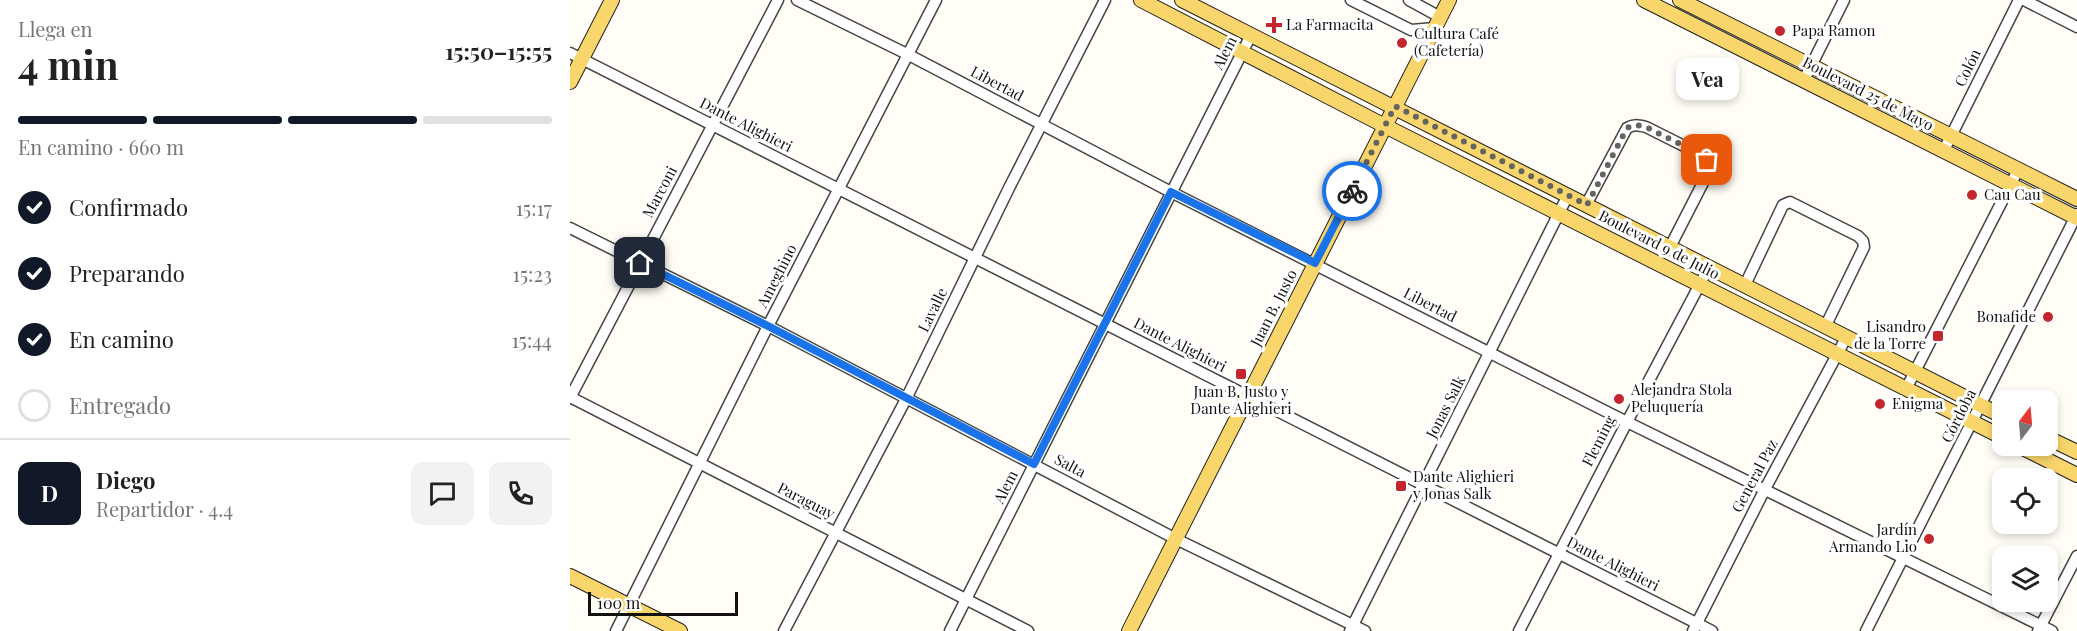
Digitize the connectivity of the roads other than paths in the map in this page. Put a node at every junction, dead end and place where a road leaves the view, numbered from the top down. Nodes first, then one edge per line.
1 (612, 0) edge
2 (778, 0) edge
3 (797, 0) edge
4 (936, 0) edge
5 (1105, 0) edge
6 (1141, 0) edge
7 (1182, 0) edge
8 (1351, 0) edge
9 (1409, 0) edge
10 (1449, 0) edge
11 (1644, 0) edge
12 (1680, 0) edge
13 (1844, 0) edge
14 (2019, 0) edge
15 (2024, 0) edge
16 (1672, 7) edge
17 (1438, 22) junction
18 (2077, 27) edge
19 (1251, 35) junction
20 (1242, 52) junction
21 (907, 54) junction
22 (576, 56) edge
23 (1811, 65) junction
24 (1804, 80) junction
25 (570, 82) edge
26 (1395, 106) junction
27 (1042, 124) junction
28 (712, 125) junction
29 (1385, 126) junction
30 (1951, 136) junction
31 (1944, 150) junction
32 (2018, 170) junction
33 (2011, 184) junction
34 (839, 189) junction
35 (1171, 192) junction
36 (1568, 195) junction
37 (2077, 199) edge
38 (1587, 205) junction
39 (1559, 213) junction
40 (2077, 216) edge
41 (570, 228) edge
42 (1670, 247) junction
43 (974, 258) junction
44 (640, 263) junction
45 (1315, 263) junction
46 (1709, 267) junction
47 (1700, 284) junction
48 (1744, 285) junction
49 (1105, 324) junction
50 (1826, 325) junction
51 (768, 326) junction
52 (1847, 336) junction
53 (1490, 353) junction
54 (1837, 354) junction
55 (1915, 371) junction
56 (1906, 389) junction
57 (1248, 396) junction
58 (570, 397) edge
59 (906, 399) junction
60 (1981, 406) junction
61 (1992, 411) edge
62 (1627, 422) junction
63 (1973, 422) junction
64 (1992, 432) edge
65 (2058, 443) edge
66 (2077, 452) edge
67 (2039, 456) edge
68 (700, 464) junction
69 (1034, 464) junction
70 (2077, 475) edge
71 (1423, 485) junction
72 (1765, 489) junction
73 (836, 533) junction
74 (1176, 539) junction
75 (1558, 553) junction
76 (2077, 556) edge
77 (1903, 558) junction
78 (570, 576) edge
79 (966, 599) junction
80 (629, 605) junction
81 (1695, 627) edge
82 (1351, 628) edge
83 (2040, 628) edge
84 (615, 631) edge
85 (680, 631) edge
86 (784, 631) edge
87 (950, 631) edge
88 (1028, 631) edge
89 (1129, 631) edge
90 (1365, 631) edge
91 (1519, 631) edge
92 (1712, 631) edge
93 (1866, 631) edge
94 (2052, 631) edge

1 - 22 main road
2 - 28 street, Marconi
3 - 21 street, Libertad
4 - 21 street, Ameghino
5 - 27 street, Lavalle
6 - 20 main road, Boulevard 9 de Julio
7 - 19 main road, Boulevard 9 de Julio
8 - 17 street
9 - 17 street
10 - 17 main road, Juan B. Justo
11 - 16 main road, Boulevard 25 de Mayo
12 - 23 main road, Boulevard 25 de Mayo
13 - 23 street
14 - 30 street, Colón
15 - 18 street
16 - 24 main road, Boulevard 25 de Mayo
17 - 26 main road, Juan B. Justo
19 - 20 street, Alem
19 - 26 main road, Boulevard 9 de Julio
20 - 29 main road, Boulevard 9 de Julio
20 - 35 street, Alem
21 - 27 street, Libertad
21 - 34 street, Ameghino
22 - 25 main road
22 - 28 street, Dante Alighieri
23 - 24 street
23 - 30 main road, Boulevard 25 de Mayo
24 - 31 main road, Boulevard 25 de Mayo
26 - 29 main road, Juan B. Justo
26 - 36 main road, Boulevard 9 de Julio
27 - 35 street, Libertad
27 - 43 street, Lavalle
28 - 34 street, Dante Alighieri
28 - 44 street, Marconi
29 - 39 main road, Boulevard 9 de Julio
29 - 45 main road, Juan B. Justo
30 - 31 street, Colón
30 - 32 main road, Boulevard 25 de Mayo
31 - 33 main road, Boulevard 25 de Mayo
32 - 33 street
32 - 37 main road, Boulevard 25 de Mayo
33 - 40 main road, Boulevard 25 de Mayo
33 - 55 street
34 - 43 street, Dante Alighieri
34 - 51 street, Ameghino
35 - 45 street, Libertad
35 - 49 street, Alem
36 - 38 main road, Boulevard 9 de Julio
36 - 39 street, Jonas Salk
38 - 42 main road, Boulevard 9 de Julio
38 - 42 street
39 - 47 main road, Boulevard 9 de Julio
39 - 53 street, Jonas Salk
40 - 60 street, Córdoba
41 - 44 street, Salta
42 - 46 main road, Boulevard 9 de Julio
43 - 49 street, Dante Alighieri
43 - 59 street, Lavalle
44 - 51 street, Salta
44 - 58 street, Marconi
45 - 53 street, Libertad
45 - 57 main road, Juan B. Justo
46 - 47 street, Fleming
46 - 48 main road, Boulevard 9 de Julio
47 - 54 main road, Boulevard 9 de Julio
47 - 62 street, Fleming
48 - 50 main road, Boulevard 9 de Julio
48 - 50 street
49 - 57 street, Dante Alighieri
49 - 69 street, Alem
50 - 52 main road, Boulevard 9 de Julio
51 - 59 street, Salta
51 - 68 street, Ameghino
52 - 54 street, General Paz
52 - 55 main road, Boulevard 9 de Julio
53 - 62 street, Libertad
53 - 71 street, Jonas Salk
54 - 56 main road, Boulevard 9 de Julio
54 - 72 street, General Paz
55 - 56 street
55 - 60 main road, Boulevard 9 de Julio
56 - 63 main road, Boulevard 9 de Julio
57 - 71 street, Dante Alighieri
57 - 74 main road, Juan B. Justo
58 - 68 street, Paraguay
59 - 69 street, Salta
59 - 73 street, Lavalle
60 - 61 main road, Boulevard 9 de Julio
60 - 63 street, Córdoba
62 - 72 street, Libertad
62 - 75 street, Fleming
63 - 64 main road, Boulevard 9 de Julio
63 - 77 street, Córdoba
65 - 66 main road
67 - 70 main road
68 - 73 street, Paraguay
68 - 80 street, Ameghino
69 - 74 street, Salta
69 - 79 street, Alem
71 - 75 street, Dante Alighieri
71 - 82 street, Jonas Salk
72 - 77 street, Libertad
72 - 81 street, General Paz
73 - 79 street, Paraguay
73 - 86 street, Lavalle
74 - 82 street, Salta
74 - 89 main road, Juan B. Justo
75 - 81 street, Dante Alighieri
75 - 91 street, Fleming
76 - 83 street
77 - 83 street, Libertad
77 - 93 street, Córdoba
78 - 80 main road
79 - 87 street, Alem
79 - 88 street, Paraguay
80 - 84 street, Ameghino
80 - 85 main road
81 - 92 street, Dante Alighieri
82 - 90 street, Salta
83 - 94 street, Libertad

